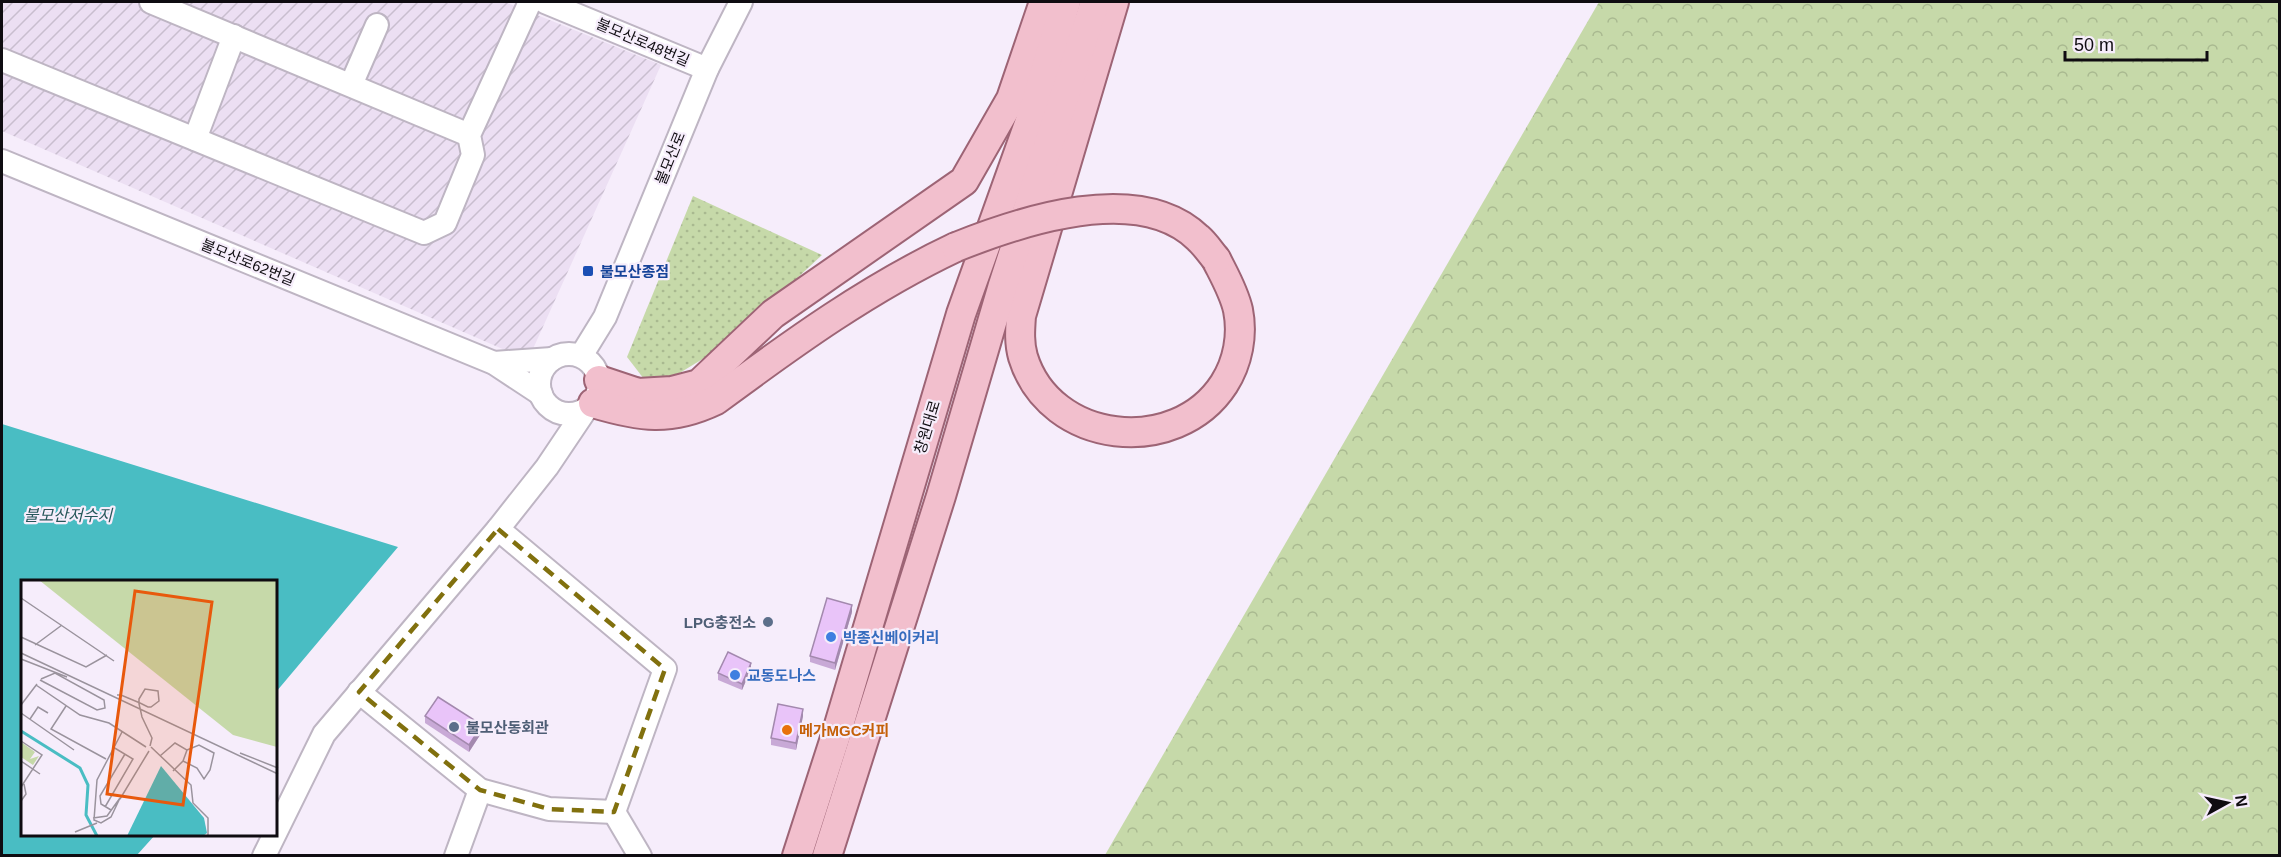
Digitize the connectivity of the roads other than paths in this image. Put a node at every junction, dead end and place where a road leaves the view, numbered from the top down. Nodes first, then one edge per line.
1 (151, 2) edge
2 (530, 2) edge
3 (545, 2) edge
4 (741, 2) edge
5 (1044, 2) edge
6 (1066, 2) edge
7 (1095, 2) edge
8 (1114, 2) edge
9 (377, 25) dead end
10 (234, 36) junction
11 (2, 60) edge
12 (707, 69) junction
13 (351, 85) junction
14 (469, 135) junction
15 (195, 139) junction
16 (2, 161) edge
17 (552, 359) junction
18 (494, 363) junction
19 (591, 384) junction
20 (541, 394) junction
21 (560, 413) junction
22 (547, 467) junction
23 (498, 529) junction
24 (359, 692) junction
25 (480, 790) junction
26 (614, 812) junction
27 (278, 827) edge
28 (273, 836) edge
29 (264, 855) edge
30 (456, 855) edge
31 (640, 855) edge
32 (796, 855) edge
33 (827, 855) edge

1 - 10 street
2 - 14 street
3 - 12 street, 불모산로48번길
4 - 12 street, 불모산로
5 - 19 main road
6 - 32 main road, 창원대로
7 - 33 main road
8 - 19 main road, bridge
9 - 13 street
10 - 13 street
10 - 15 street
11 - 15 street
12 - 19 street, 불모산로
13 - 14 street
14 - 15 street
16 - 18 street, 불모산로62번길
17 - 18 street
17 - 19 street
17 - 20 street
18 - 20 street, 불모산로62번길
19 - 21 street
19 - 22 street, 불모산로
20 - 21 street, 불모산로62번길
21 - 22 street
22 - 23 street, 불모산로
23 - 24 street, 불모산로
23 - 26 street
24 - 25 street
24 - 27 street, 불모산로
25 - 26 street
25 - 30 street
26 - 31 street
28 - 29 street, 불모산로

